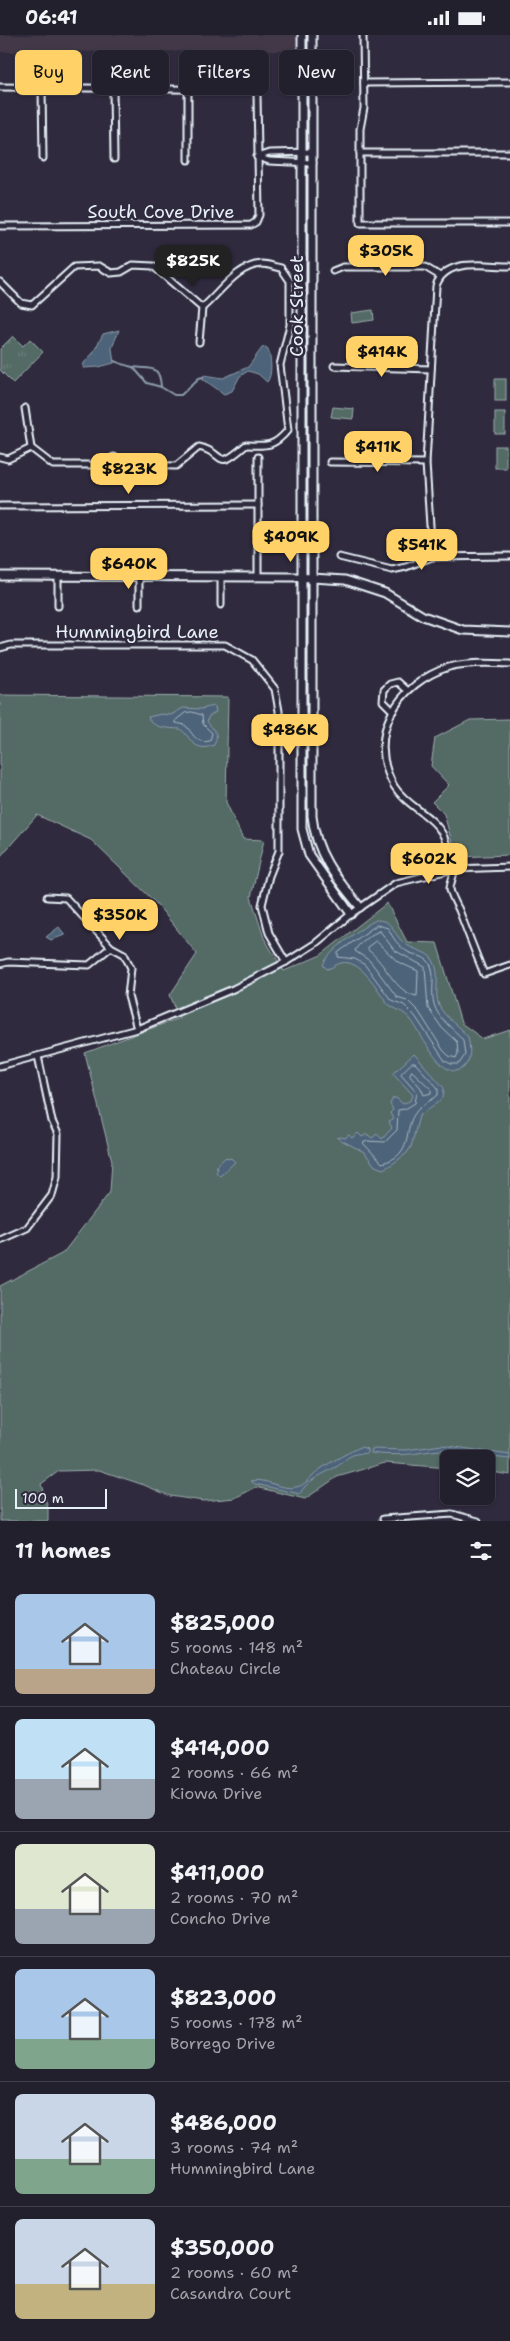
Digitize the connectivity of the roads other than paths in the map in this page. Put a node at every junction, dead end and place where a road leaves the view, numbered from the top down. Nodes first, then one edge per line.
1 (302, 35) edge
2 (312, 35) edge
3 (363, 35) edge
4 (510, 82) edge
5 (364, 83) junction
6 (0, 87) edge
7 (15, 87) edge
8 (42, 95) edge
9 (114, 95) edge
10 (188, 95) edge
11 (258, 95) edge
12 (302, 153) junction
13 (312, 153) junction
14 (360, 153) junction
15 (510, 153) edge
16 (257, 157) junction
17 (43, 158) dead end
18 (114, 159) dead end
19 (188, 160) dead end
20 (302, 162) junction
21 (313, 163) junction
22 (510, 223) edge
23 (0, 226) edge
24 (510, 266) edge
25 (332, 271) dead end
26 (440, 276) junction
27 (0, 282) edge
28 (202, 307) junction
29 (199, 341) dead end
30 (334, 366) dead end
31 (430, 369) junction
32 (26, 408) dead end
33 (31, 447) junction
34 (0, 457) edge
35 (258, 457) dead end
36 (330, 462) dead end
37 (426, 463) junction
38 (0, 505) edge
39 (258, 505) junction
40 (510, 556) edge
41 (339, 557) dead end
42 (432, 557) junction
43 (0, 576) edge
44 (58, 576) junction
45 (221, 576) junction
46 (139, 577) junction
47 (258, 577) junction
48 (302, 577) junction
49 (313, 578) junction
50 (139, 605) dead end
51 (221, 605) dead end
52 (58, 606) dead end
53 (510, 632) edge
54 (0, 648) edge
55 (510, 664) edge
56 (407, 690) junction
57 (393, 711) junction
58 (510, 867) edge
59 (454, 869) junction
60 (47, 897) dead end
61 (360, 907) junction
62 (351, 914) junction
63 (111, 947) junction
64 (286, 962) junction
65 (0, 964) edge
66 (510, 965) edge
67 (137, 1029) junction
68 (38, 1056) junction
69 (0, 1066) edge
70 (0, 1240) edge
71 (383, 1519) dead end
72 (478, 1521) edge

1 - 12 street, Cook Street
2 - 13 street, Cook Street
3 - 5 street
4 - 5 street
5 - 14 street
6 - 7 street
8 - 17 street
9 - 18 street
10 - 19 street
11 - 16 street
12 - 13 street
12 - 16 street
12 - 20 street, Cook Street
13 - 21 street, Cook Street
14 - 15 street
14 - 22 street
16 - 20 street
16 - 23 street, South Cove Drive
20 - 21 street
20 - 48 street, Cook Street
21 - 49 street, Cook Street
24 - 26 street
25 - 26 street
26 - 31 street
27 - 28 street
28 - 29 street
28 - 33 street
30 - 31 street
31 - 37 street
32 - 33 street
33 - 34 street
35 - 39 street
36 - 37 street
37 - 42 street
38 - 39 street
39 - 47 street
40 - 42 street
41 - 42 street
43 - 44 street
44 - 46 street
44 - 52 street
45 - 46 street
45 - 47 street
45 - 51 street
46 - 50 street
47 - 48 street
48 - 49 street
48 - 62 street, Cook Street
49 - 53 street
49 - 61 street, Cook Street
54 - 64 street, Hummingbird Lane
55 - 56 street
56 - 57 street
56 - 57 street
57 - 59 street
58 - 59 street
59 - 61 street
59 - 66 street
60 - 63 street
61 - 62 street
62 - 64 street
63 - 65 street
63 - 67 street
64 - 67 street
67 - 68 street
68 - 69 street
68 - 70 street
71 - 72 street

